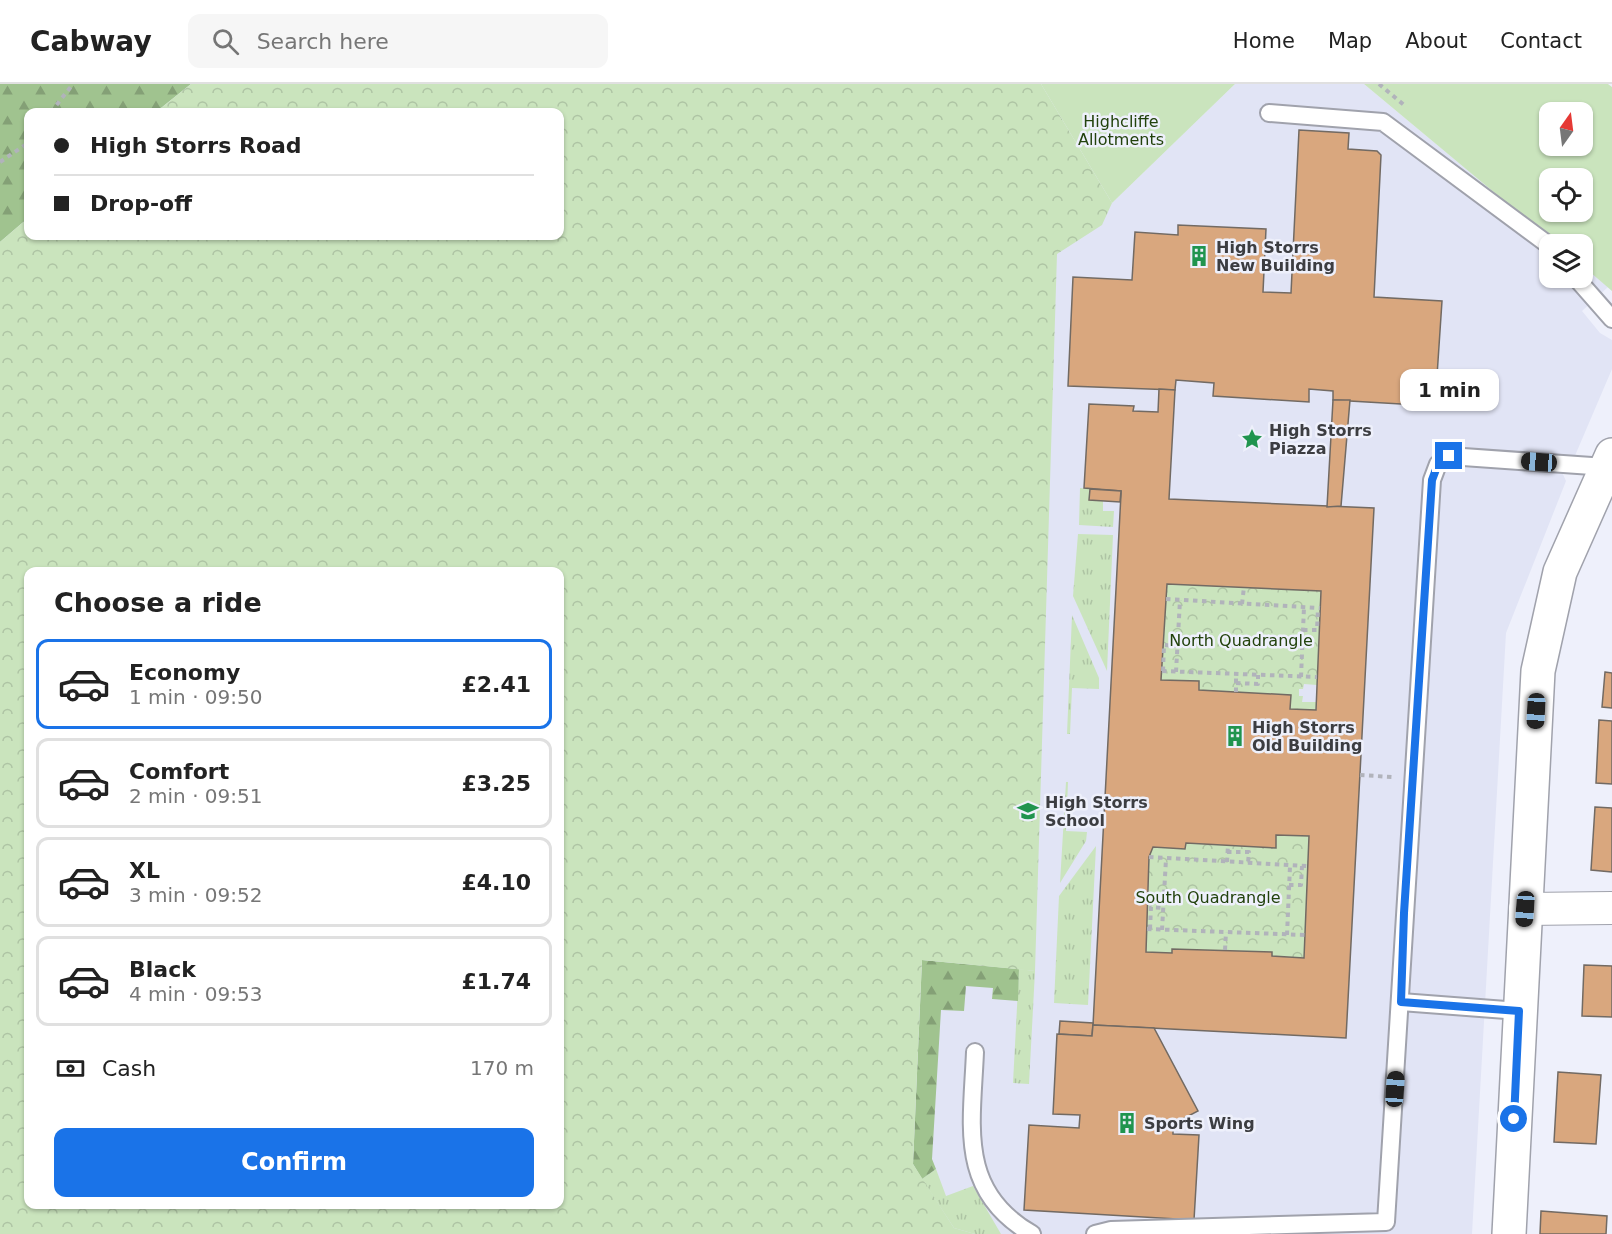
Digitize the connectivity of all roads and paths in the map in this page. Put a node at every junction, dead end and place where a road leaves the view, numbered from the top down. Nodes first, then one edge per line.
1 (73, 84) edge
2 (54, 108) edge
3 (1269, 113) dead end
4 (24, 146) edge
5 (0, 162) edge
6 (1539, 238) edge
7 (1585, 288) edge
8 (1612, 319) edge
9 (1609, 461) edge
10 (1244, 587) dead end
11 (1166, 599) dead end
12 (1180, 600) junction
13 (1242, 604) junction
14 (1305, 607) junction
15 (1303, 630) junction
16 (1177, 646) junction
17 (1176, 672) junction
18 (1236, 674) junction
19 (1258, 675) junction
20 (1301, 677) junction
21 (1317, 677) dead end
22 (1236, 683) junction
23 (1236, 692) dead end
24 (1360, 775) dead end
25 (1413, 778) junction
26 (1228, 845) dead end
27 (1227, 852) junction
28 (1149, 857) dead end
29 (1166, 858) junction
30 (1227, 862) junction
31 (1248, 863) junction
32 (1290, 866) junction
33 (1289, 885) junction
34 (1164, 908) junction
35 (1612, 908) edge
36 (1525, 909) junction
37 (1162, 930) junction
38 (1226, 932) junction
39 (1287, 935) junction
40 (1305, 936) dead end
41 (1225, 950) dead end
42 (1401, 1002) junction
43 (1519, 1011) junction
44 (975, 1052) dead end
45 (1032, 1234) edge
46 (1095, 1234) edge
47 (1509, 1234) edge

1 - 2 path
3 - 6 lane
4 - 5 path
7 - 8 lane
9 - 25 lane
9 - 36 street
10 - 13 path
11 - 12 path
12 - 13 path
12 - 16 path
13 - 14 path
14 - 15 path
14 - 15 path
15 - 20 path
16 - 17 path
16 - 17 path
17 - 18 path
18 - 19 path
18 - 22 path
19 - 20 path
19 - 22 path
20 - 21 path
22 - 23 path
24 - 25 path
25 - 42 lane
26 - 27 path
27 - 30 path
27 - 31 path
28 - 29 path
29 - 30 path
29 - 34 path
30 - 31 path
31 - 32 path
32 - 33 path
32 - 33 path
33 - 39 path
34 - 37 path
34 - 37 path
35 - 36 street
36 - 43 street
37 - 38 path
38 - 39 path
38 - 41 path
39 - 40 path
42 - 43 lane
42 - 46 lane
43 - 47 street
44 - 45 lane

